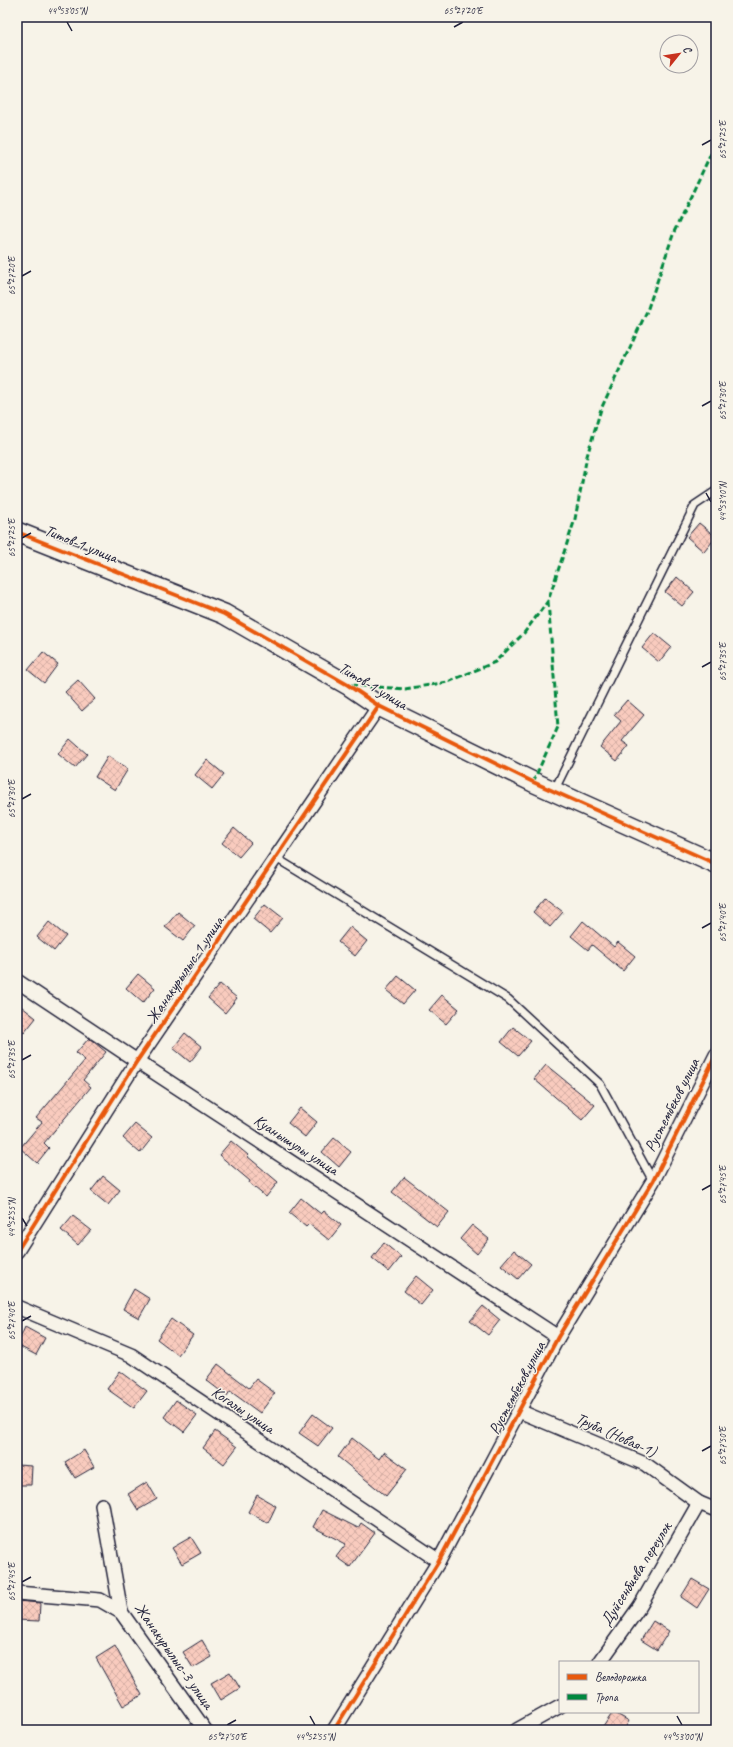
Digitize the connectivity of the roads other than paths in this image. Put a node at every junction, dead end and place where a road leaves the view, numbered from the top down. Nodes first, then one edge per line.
1 (716, 490) edge
2 (17, 532) edge
3 (379, 706) junction
4 (554, 791) junction
5 (276, 858) junction
6 (716, 864) edge
7 (17, 980) edge
8 (716, 1055) edge
9 (137, 1061) junction
10 (653, 1181) junction
11 (17, 1251) edge
12 (17, 1307) edge
13 (558, 1337) junction
14 (519, 1411) junction
15 (699, 1503) junction
16 (102, 1505) dead end
17 (716, 1510) edge
18 (439, 1561) junction
19 (17, 1593) edge
20 (120, 1612) junction
21 (601, 1661) edge
22 (559, 1707) edge
23 (205, 1730) edge
24 (334, 1730) edge
25 (517, 1730) edge

1 - 4 lane
2 - 3 street, Титов-1 улица
3 - 4 street, Титов-1 улица
3 - 5 street, Жанакурылыс-1 улица
4 - 6 street, Титов-1 улица
5 - 9 street, Жанакурылыс-1 улица
5 - 10 lane
7 - 9 street, Куанышулы улица
8 - 10 street, Рустембеков улица
9 - 11 street, Жанакурылыс-1 улица
9 - 13 street, Куанышулы улица
10 - 13 street, Рустембеков улица
12 - 18 street, Когалы улица
13 - 14 street, Рустембеков улица
14 - 15 street, Труба (Новая-1)
14 - 18 street, Рустембеков улица
15 - 17 street, Труба (Новая-1)
15 - 21 street, Дуйсенбиева переулок
16 - 20 street, Жанакурылыс-3 улица
18 - 24 street, Рустембеков улица
19 - 20 street
20 - 23 street, Жанакурылыс-3 улица
22 - 25 street

